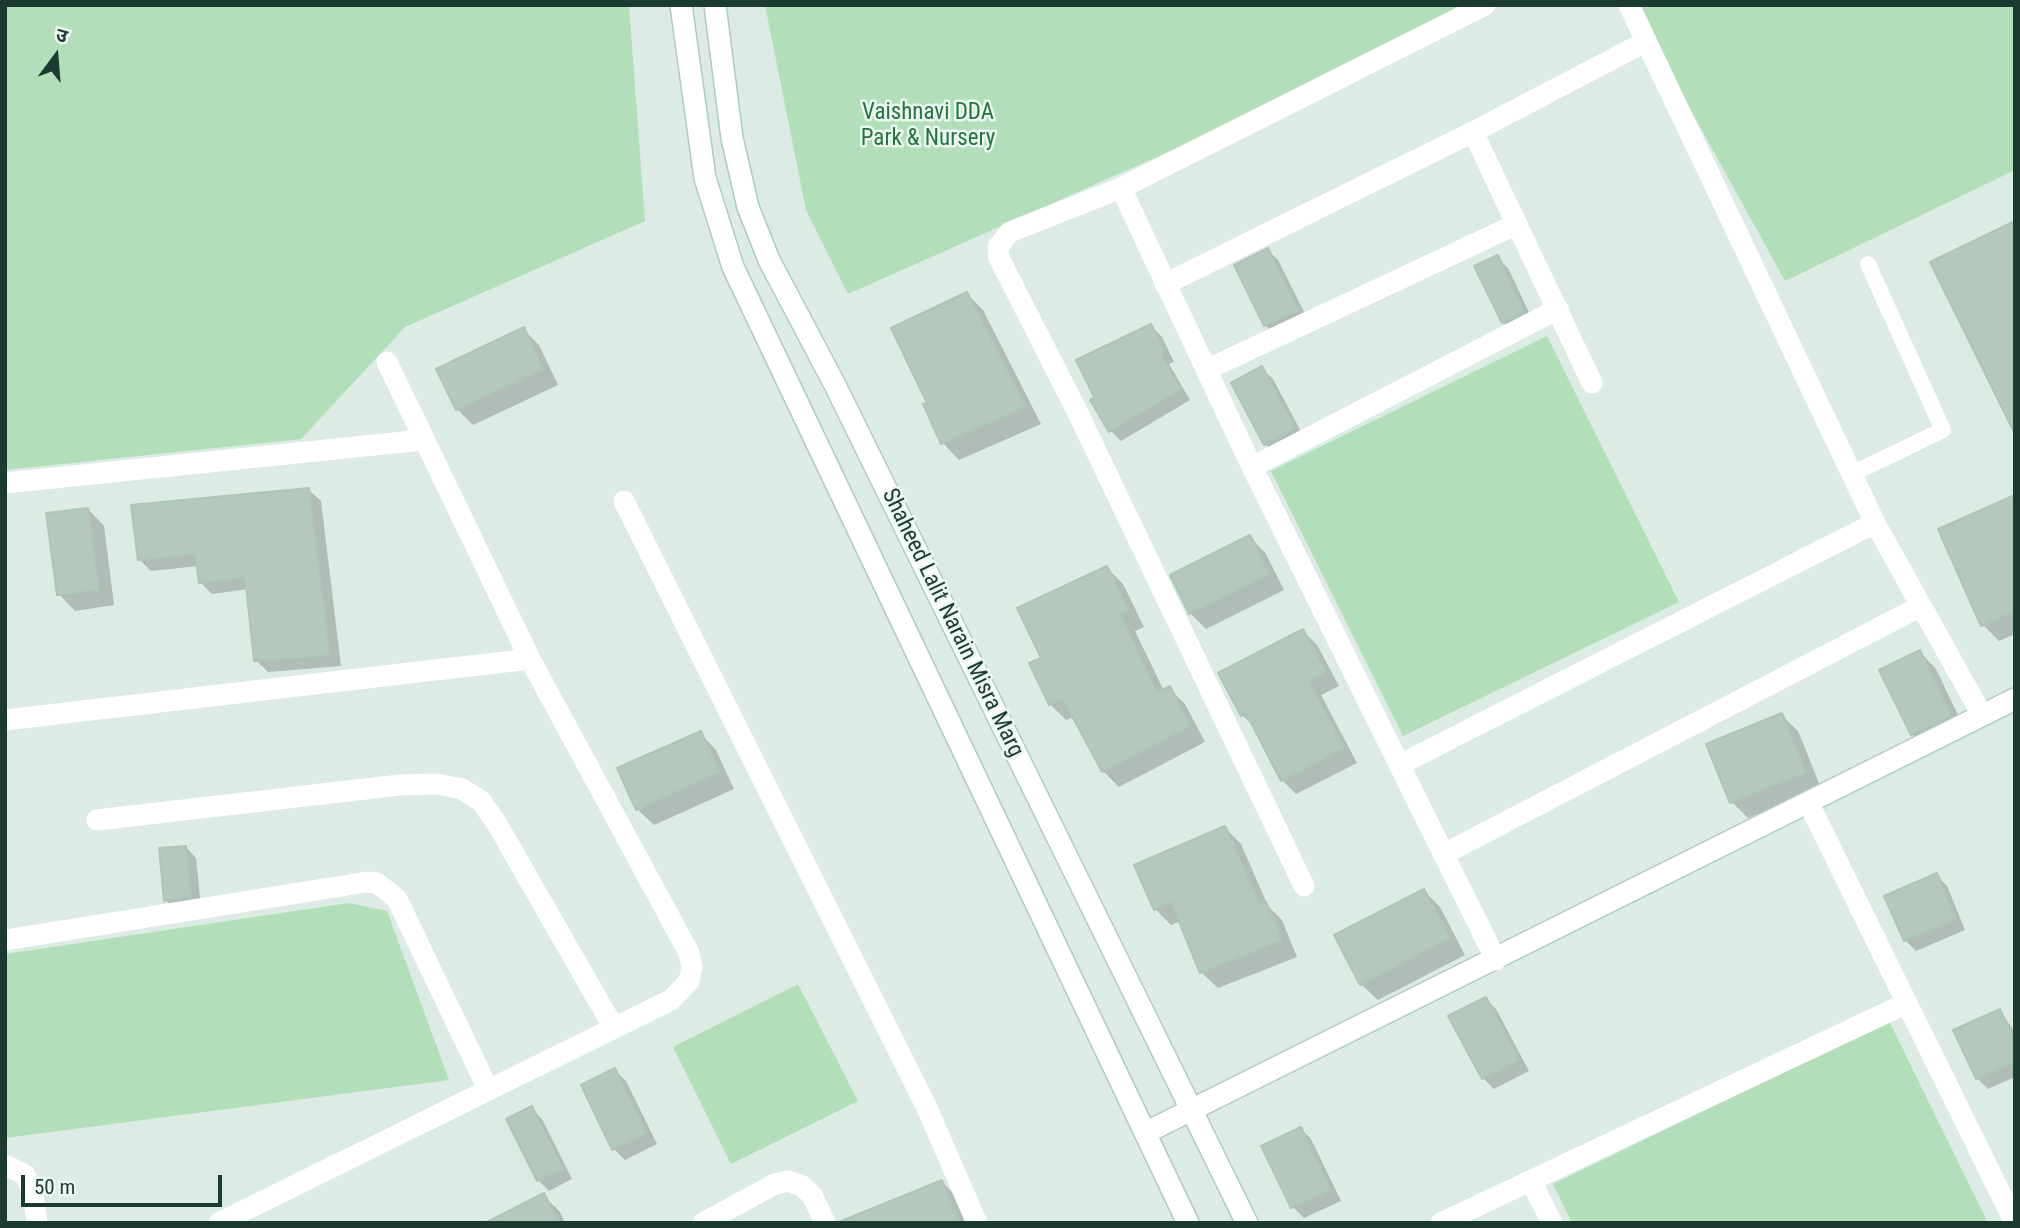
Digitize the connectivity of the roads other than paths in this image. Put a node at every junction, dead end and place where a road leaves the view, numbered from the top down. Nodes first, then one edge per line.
1 (681, 5) edge
2 (715, 5) edge
3 (1485, 5) edge
4 (1629, 5) edge
5 (1645, 42) junction
6 (1473, 132) junction
7 (1121, 188) junction
8 (1517, 224) junction
9 (1868, 264) dead end
10 (1165, 284) junction
11 (1558, 309) junction
12 (387, 362) dead end
13 (1206, 370) junction
14 (1592, 383) dead end
15 (423, 440) junction
16 (1252, 467) junction
17 (1852, 474) junction
18 (5, 483) edge
19 (624, 501) dead end
20 (1875, 523) junction
21 (1921, 606) junction
22 (530, 659) junction
23 (2015, 699) edge
24 (1982, 715) junction
25 (5, 720) edge
26 (1399, 765) junction
27 (1809, 804) junction
28 (97, 820) dead end
29 (1444, 855) junction
30 (1304, 886) dead end
31 (5, 940) edge
32 (1496, 960) junction
33 (1907, 1003) junction
34 (614, 1028) junction
35 (488, 1090) junction
36 (1192, 1110) junction
37 (1144, 1133) junction
38 (5, 1165) edge
39 (1531, 1181) junction
40 (37, 1223) edge
41 (219, 1223) edge
42 (703, 1223) edge
43 (825, 1223) edge
44 (977, 1223) edge
45 (1188, 1223) edge
46 (1247, 1223) edge
47 (1441, 1223) edge
48 (1552, 1223) edge
49 (2015, 1223) edge

1 - 37 street, Shaheed Lalit Narain Misra Marg
2 - 36 street, Shaheed Lalit Narain Misra Marg
3 - 7 street
4 - 5 street
5 - 6 street
5 - 17 street
6 - 8 street
6 - 10 street
7 - 10 street
7 - 30 street
8 - 11 street
8 - 13 street
9 - 17 lane
10 - 13 street
11 - 14 street
11 - 16 street
12 - 15 street
13 - 16 street
15 - 18 street
15 - 22 street
16 - 26 street
17 - 20 street
19 - 44 street
20 - 21 street
20 - 26 street
21 - 24 street
21 - 29 street
22 - 25 street
22 - 34 street
23 - 24 street
24 - 27 street
26 - 29 street
27 - 32 street
27 - 33 street
28 - 34 street
29 - 32 street
31 - 35 street
32 - 36 street
33 - 39 street
33 - 49 street
34 - 35 street
35 - 41 street
36 - 37 street
36 - 46 street, Shaheed Lalit Narain Misra Marg
37 - 45 street, Shaheed Lalit Narain Misra Marg
38 - 40 street
39 - 47 street
39 - 48 street
42 - 43 street

